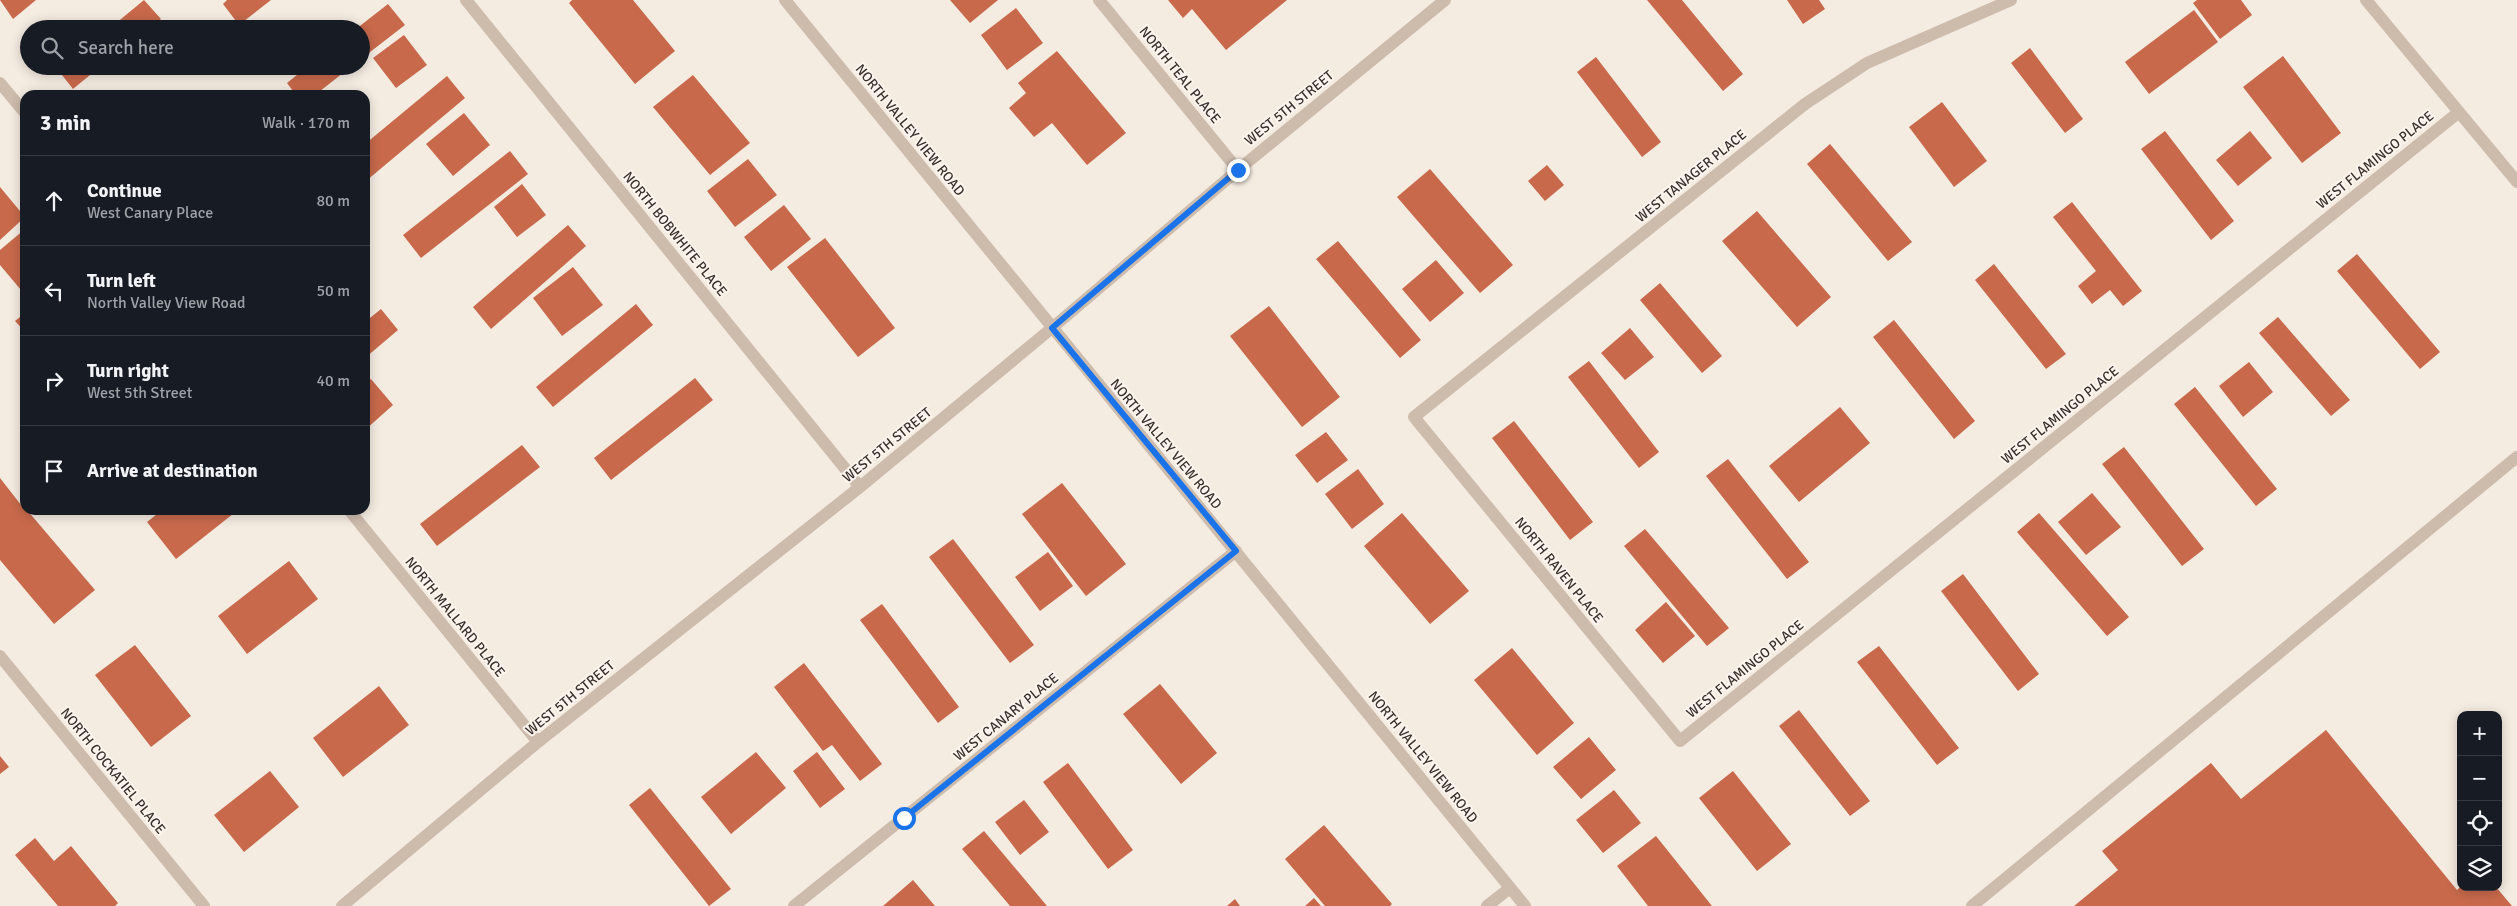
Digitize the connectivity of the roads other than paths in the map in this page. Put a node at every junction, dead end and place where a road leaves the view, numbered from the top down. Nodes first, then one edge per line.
1 (466, 0) edge
2 (785, 0) edge
3 (1099, 0) edge
4 (1445, 0) edge
5 (2011, 0) edge
6 (2366, 0) edge
7 (0, 83) edge
8 (20, 107) edge
9 (2459, 112) junction
10 (1238, 170) junction
11 (2517, 182) edge
12 (1052, 328) junction
13 (1414, 417) joint
14 (2517, 457) edge
15 (860, 487) junction
16 (353, 515) edge
17 (1236, 551) junction
18 (0, 656) edge
19 (1680, 741) joint
20 (538, 742) junction
21 (1510, 888) junction
22 (204, 906) edge
23 (342, 906) edge
24 (794, 906) edge
25 (1487, 906) edge
26 (1525, 906) edge
27 (1972, 906) edge

1 - 15 street, NORTH BOBWHITE PLACE
2 - 12 street, NORTH VALLEY VIEW ROAD
3 - 10 street, NORTH TEAL PLACE
4 - 10 street, WEST 5TH STREET
5 - 13 street, WEST TANAGER PLACE
6 - 9 street
7 - 8 street
9 - 11 street
9 - 19 street, WEST FLAMINGO PLACE
10 - 12 street, WEST 5TH STREET
12 - 15 street, WEST 5TH STREET
12 - 17 street, NORTH VALLEY VIEW ROAD
13 - 19 street, NORTH RAVEN PLACE
14 - 27 street
15 - 20 street, WEST 5TH STREET
16 - 20 street, NORTH MALLARD PLACE
17 - 21 street, NORTH VALLEY VIEW ROAD
17 - 24 street, WEST CANARY PLACE
18 - 22 street, NORTH COCKATIEL PLACE
20 - 23 street, WEST 5TH STREET
21 - 25 street
21 - 26 street, NORTH VALLEY VIEW ROAD

